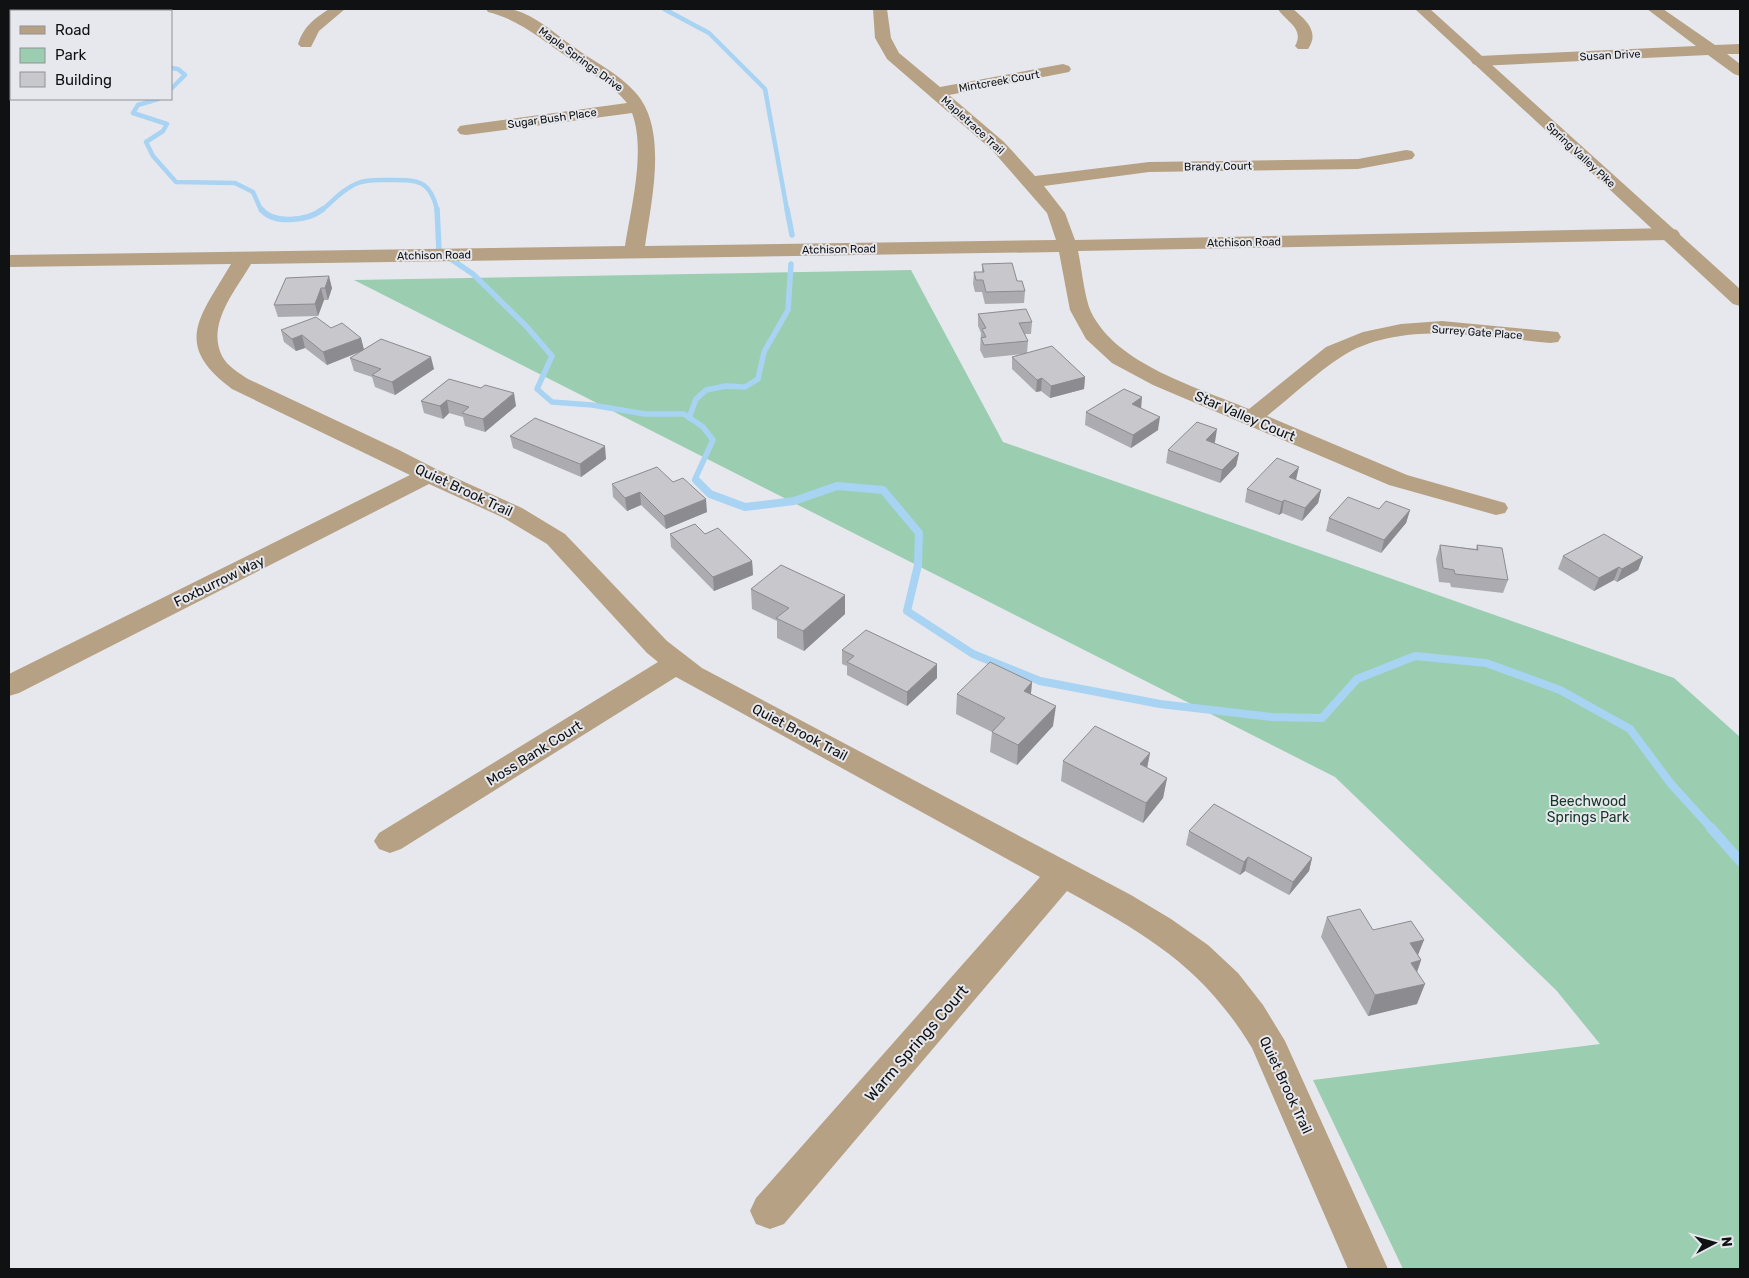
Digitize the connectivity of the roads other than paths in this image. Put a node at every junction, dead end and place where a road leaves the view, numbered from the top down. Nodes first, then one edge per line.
1 (338, 9) edge
2 (493, 9) edge
3 (880, 9) edge
4 (1285, 9) edge
5 (1422, 9) edge
6 (1654, 9) edge
7 (306, 44) dead end
8 (1303, 46) dead end
9 (1740, 49) edge
10 (1712, 50) junction
11 (1479, 61) junction
12 (1063, 69) dead end
13 (1740, 71) edge
14 (936, 93) junction
15 (638, 107) junction
16 (466, 130) dead end
17 (1406, 155) dead end
18 (1030, 182) junction
19 (1670, 234) junction
20 (1067, 245) junction
21 (634, 252) junction
22 (244, 258) junction
23 (9, 261) edge
24 (1740, 300) edge
25 (1550, 337) dead end
26 (1251, 418) junction
27 (429, 475) junction
28 (1496, 508) dead end
29 (676, 664) junction
30 (13, 677) edge
31 (390, 841) dead end
32 (1062, 874) junction
33 (770, 1211) dead end
34 (1368, 1269) edge

1 - 7 street
2 - 15 street, Maple Springs Drive
3 - 14 street, Mapletrace Trail
4 - 8 street
5 - 11 street, Spring Valley Pike
6 - 10 street
9 - 10 street, Susan Drive
10 - 11 street, Susan Drive
10 - 13 street
11 - 19 street, Spring Valley Pike
12 - 14 street, Mintcreek Court
14 - 18 street, Mapletrace Trail
15 - 16 street, Sugar Bush Place
15 - 21 street, Maple Springs Drive
17 - 18 street, Brandy Court
18 - 20 street, Mapletrace Trail
19 - 20 street, Atchison Road
19 - 24 street, Spring Valley Pike
20 - 21 street, Atchison Road
20 - 26 street, Star Valley Court
21 - 22 street, Atchison Road
22 - 23 street, Atchison Road
22 - 27 street, Quiet Brook Trail
25 - 26 street, Surrey Gate Place
26 - 28 street, Star Valley Court
27 - 29 street, Quiet Brook Trail
27 - 30 street, Foxburrow Way
29 - 31 street, Moss Bank Court
29 - 32 street, Quiet Brook Trail
32 - 33 street, Warm Springs Court
32 - 34 street, Quiet Brook Trail

